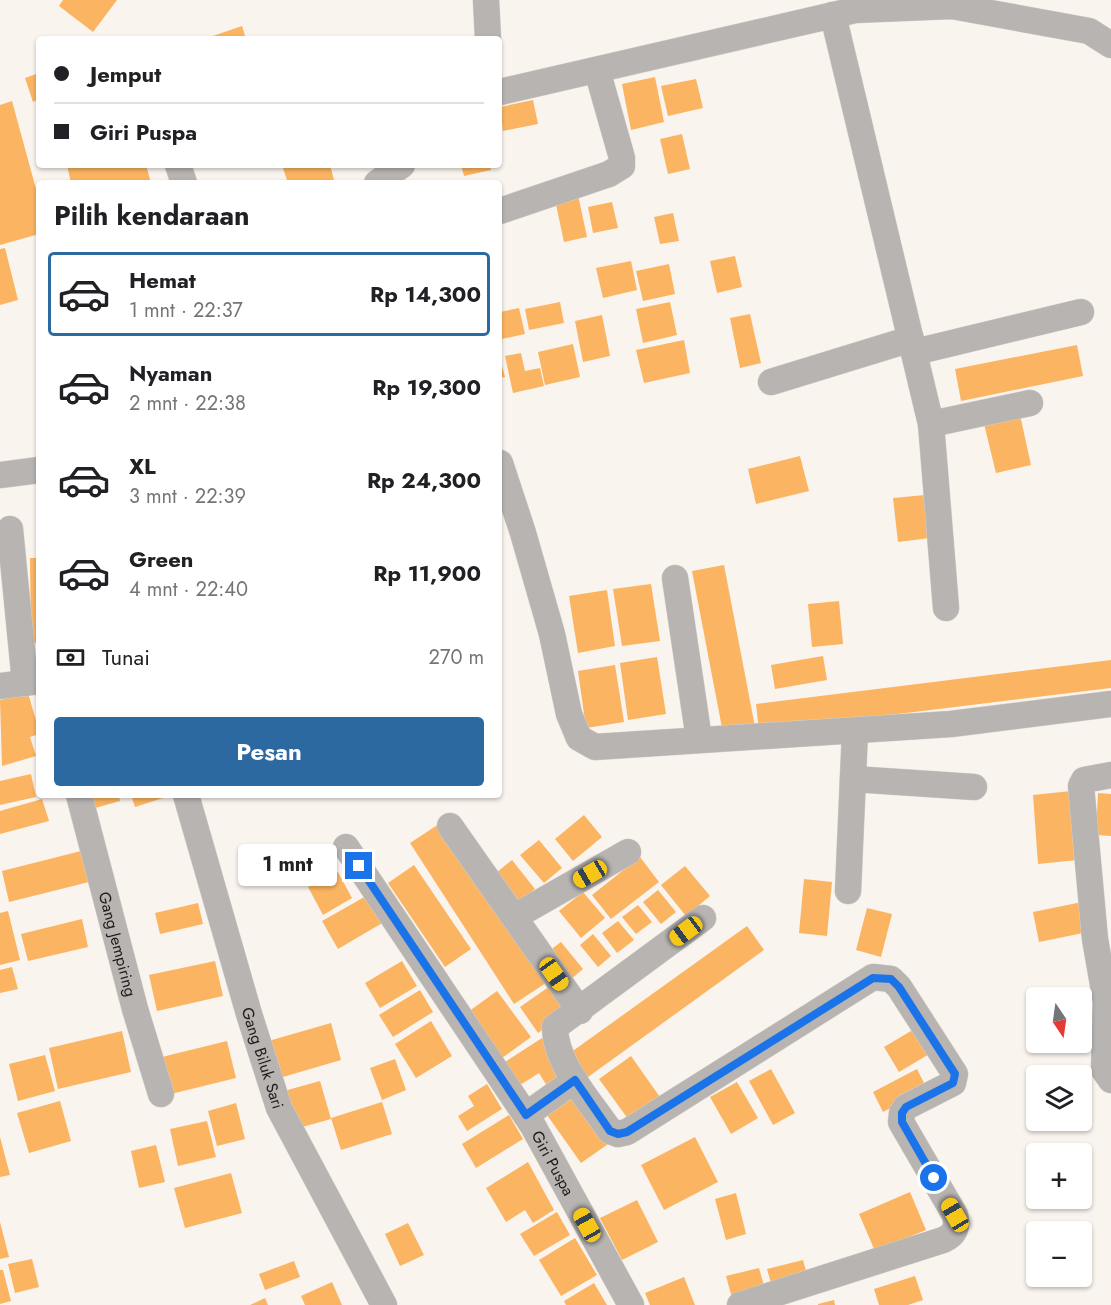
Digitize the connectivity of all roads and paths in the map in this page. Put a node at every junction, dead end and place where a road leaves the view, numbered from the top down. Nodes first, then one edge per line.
1 (486, 0) edge
2 (833, 15) junction
3 (488, 36) edge
4 (1111, 45) edge
5 (597, 70) junction
6 (502, 92) edge
7 (502, 210) edge
8 (1081, 312) dead end
9 (913, 346) junction
10 (771, 382) dead end
11 (1030, 404) dead end
12 (931, 424) junction
13 (502, 469) edge
14 (36, 470) edge
15 (0, 475) edge
16 (10, 529) dead end
17 (675, 578) dead end
18 (946, 608) dead end
19 (21, 684) edge
20 (1111, 704) edge
21 (855, 731) junction
22 (699, 739) junction
23 (1111, 775) edge
24 (853, 779) junction
25 (974, 787) dead end
26 (80, 798) edge
27 (187, 798) edge
28 (450, 826) dead end
29 (346, 847) dead end
30 (628, 852) dead end
31 (848, 891) dead end
32 (514, 917) junction
33 (703, 918) dead end
34 (1103, 939) edge
35 (580, 1011) junction
36 (575, 1080) junction
37 (1111, 1080) edge
38 (161, 1094) dead end
39 (526, 1115) junction
40 (384, 1305) edge
41 (631, 1305) edge
42 (740, 1305) edge

1 - 3 street
2 - 4 street
2 - 5 street
2 - 9 street
5 - 6 street
5 - 7 street
8 - 9 street
9 - 10 street
9 - 12 street
11 - 12 street
12 - 18 street
13 - 22 street
14 - 15 street
16 - 19 street
17 - 22 street
20 - 21 street
21 - 22 street
21 - 24 street
23 - 34 street
24 - 25 street
24 - 31 street
26 - 38 street, Gang Jempiring
27 - 40 street, Gang Biluk Sari
28 - 32 street
29 - 39 street, Giri Puspa
30 - 32 street
32 - 35 street
33 - 35 street
34 - 37 street
35 - 36 street
36 - 39 street
36 - 42 street
39 - 41 street, Giri Puspa

